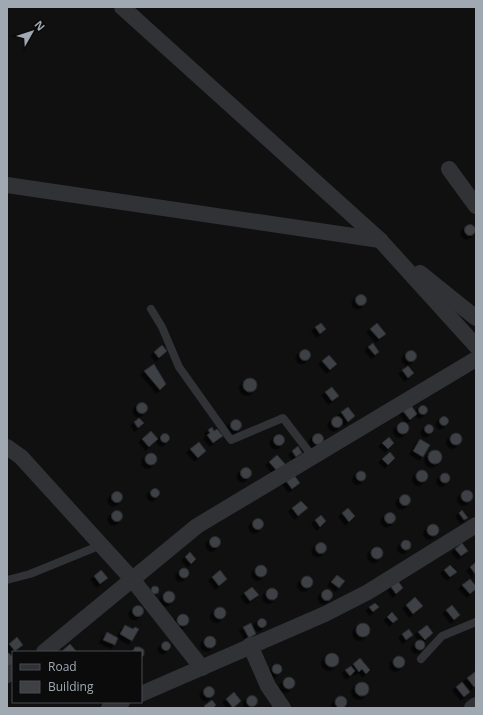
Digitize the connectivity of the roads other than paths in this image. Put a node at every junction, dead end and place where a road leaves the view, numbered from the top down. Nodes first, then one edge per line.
1 (122, 7) edge
2 (449, 169) dead end
3 (7, 185) edge
4 (476, 206) edge
5 (380, 240) junction
6 (151, 309) dead end
7 (476, 318) edge
8 (476, 346) edge
9 (476, 359) edge
10 (7, 447) edge
11 (312, 457) junction
12 (476, 525) edge
13 (101, 545) junction
14 (132, 579) junction
15 (7, 580) edge
16 (476, 622) edge
17 (250, 646) junction
18 (45, 651) edge
19 (421, 659) dead end
20 (202, 668) junction
21 (142, 694) edge
22 (120, 703) edge
23 (476, 705) edge
24 (109, 708) edge
25 (283, 708) edge
26 (472, 708) edge

1 - 5 street
2 - 4 street
3 - 5 street
5 - 7 street
5 - 8 street
6 - 11 lane
9 - 11 street
10 - 13 street
11 - 14 street
12 - 17 street
13 - 14 street
13 - 15 lane
14 - 18 street
14 - 20 street
16 - 19 lane
17 - 20 street
17 - 25 street
20 - 21 street
22 - 24 street
23 - 26 street

